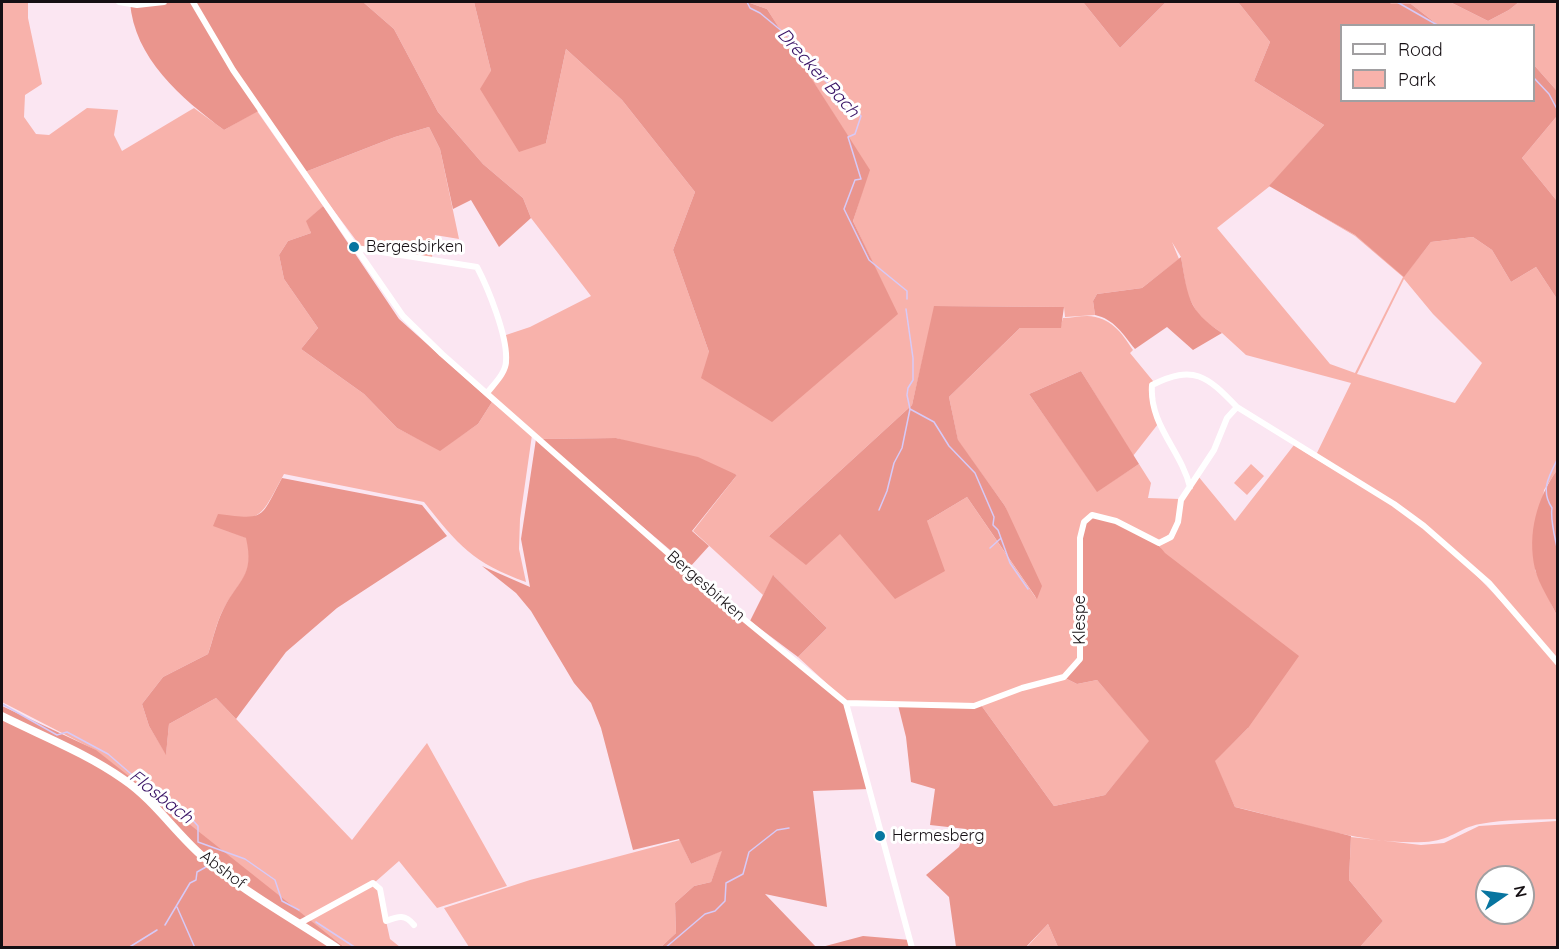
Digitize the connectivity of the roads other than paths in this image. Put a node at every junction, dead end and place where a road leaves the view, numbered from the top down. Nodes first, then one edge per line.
1 (119, 2) edge
2 (164, 2) edge
3 (193, 2) edge
4 (356, 248) junction
5 (488, 393) junction
6 (1237, 407) junction
7 (1190, 487) junction
8 (1557, 663) edge
9 (846, 703) junction
10 (2, 716) edge
11 (300, 923) junction
12 (414, 925) dead end
13 (337, 948) edge
14 (912, 948) edge

1 - 2 street
3 - 4 street, Bergesbirken
4 - 5 street, Bergesbirken
4 - 5 street
5 - 9 street, Bergesbirken
6 - 7 street, Klespe
6 - 7 street
6 - 8 street
7 - 9 street, Klespe
9 - 14 street
10 - 11 street, Abshof
11 - 12 street
11 - 13 street, Abshof

